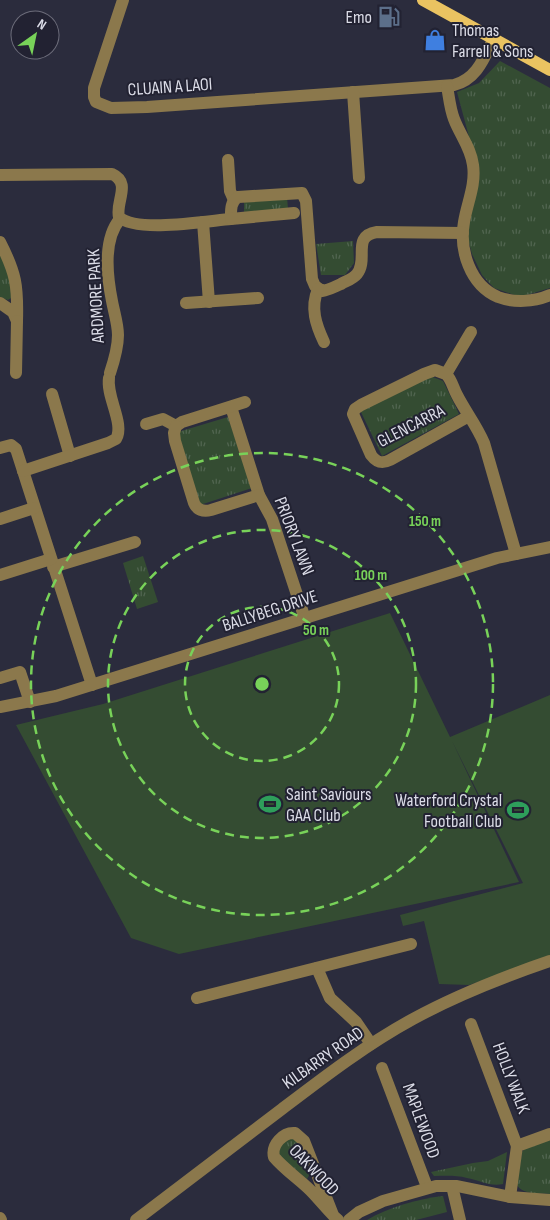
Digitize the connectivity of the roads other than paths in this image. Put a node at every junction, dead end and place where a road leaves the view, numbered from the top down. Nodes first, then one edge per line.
1 (123, 0) edge
2 (423, 0) edge
3 (494, 38) junction
4 (550, 70) edge
5 (447, 86) junction
6 (353, 92) junction
7 (228, 160) dead end
8 (0, 175) edge
9 (359, 178) dead end
10 (234, 200) junction
11 (294, 213) dead end
12 (120, 218) junction
13 (231, 219) junction
14 (204, 222) junction
15 (463, 233) junction
16 (0, 242) edge
17 (318, 289) junction
18 (550, 295) edge
19 (258, 298) dead end
20 (209, 302) junction
21 (0, 303) edge
22 (186, 303) dead end
23 (17, 321) junction
24 (471, 332) dead end
25 (324, 342) dead end
26 (16, 373) dead end
27 (446, 374) junction
28 (52, 394) dead end
29 (245, 402) dead end
30 (231, 407) junction
31 (469, 416) junction
32 (146, 424) dead end
33 (176, 426) junction
34 (0, 448) edge
35 (70, 456) junction
36 (22, 471) junction
37 (259, 495) junction
38 (34, 508) junction
39 (0, 519) edge
40 (135, 542) dead end
41 (550, 547) edge
42 (516, 554) junction
43 (52, 563) junction
44 (0, 575) edge
45 (305, 619) junction
46 (0, 678) edge
47 (92, 685) junction
48 (30, 702) junction
49 (0, 707) edge
50 (411, 944) dead end
51 (550, 961) edge
52 (317, 968) junction
53 (197, 998) dead end
54 (471, 1024) dead end
55 (372, 1044) junction
56 (382, 1068) dead end
57 (550, 1134) edge
58 (517, 1146) junction
59 (452, 1186) junction
60 (427, 1187) junction
61 (510, 1197) junction
62 (550, 1200) edge
63 (335, 1218) edge
64 (136, 1220) edge
65 (349, 1220) edge
66 (460, 1220) edge

1 - 6 street, CLUAIN A LAOI
2 - 3 main road
3 - 4 main road
3 - 5 street, CLUAIN A LAOI
5 - 6 street, CLUAIN A LAOI
5 - 15 street
6 - 9 street
7 - 10 street
8 - 12 street, ARDMORE PARK
10 - 13 street
10 - 17 street
11 - 13 street
12 - 14 street
12 - 35 street, ARDMORE PARK
13 - 14 street
14 - 20 street
15 - 17 street
15 - 18 street
16 - 23 street
17 - 25 street
19 - 20 street
20 - 22 street
21 - 23 street
23 - 26 street
24 - 27 street
27 - 31 street, GLENCARRA
27 - 31 street, GLENCARRA
28 - 35 street
29 - 30 street
30 - 33 street
30 - 37 street, PRIORY LAWN
31 - 42 street, GLENCARRA
32 - 33 street
33 - 37 street, PRIORY LAWN
34 - 36 street
35 - 36 street
36 - 38 street
37 - 45 street, PRIORY LAWN
38 - 39 street
38 - 43 street
40 - 43 street
41 - 42 street, BALLYBEG DRIVE
42 - 45 street, BALLYBEG DRIVE
43 - 44 street
43 - 47 street
45 - 47 street, BALLYBEG DRIVE
46 - 48 street
47 - 48 street, BALLYBEG DRIVE
48 - 49 street, BALLYBEG DRIVE
50 - 52 street
51 - 55 street, KILBARRY ROAD
52 - 53 street
52 - 55 street
54 - 58 street, HOLLY WALK
55 - 64 street, KILBARRY ROAD
56 - 60 street, MAPLEWOOD
57 - 58 street
58 - 61 street, HOLLY WALK
59 - 60 street
59 - 61 street
59 - 66 street
60 - 65 street
61 - 62 street
63 - 63 street, OAKWOOD

